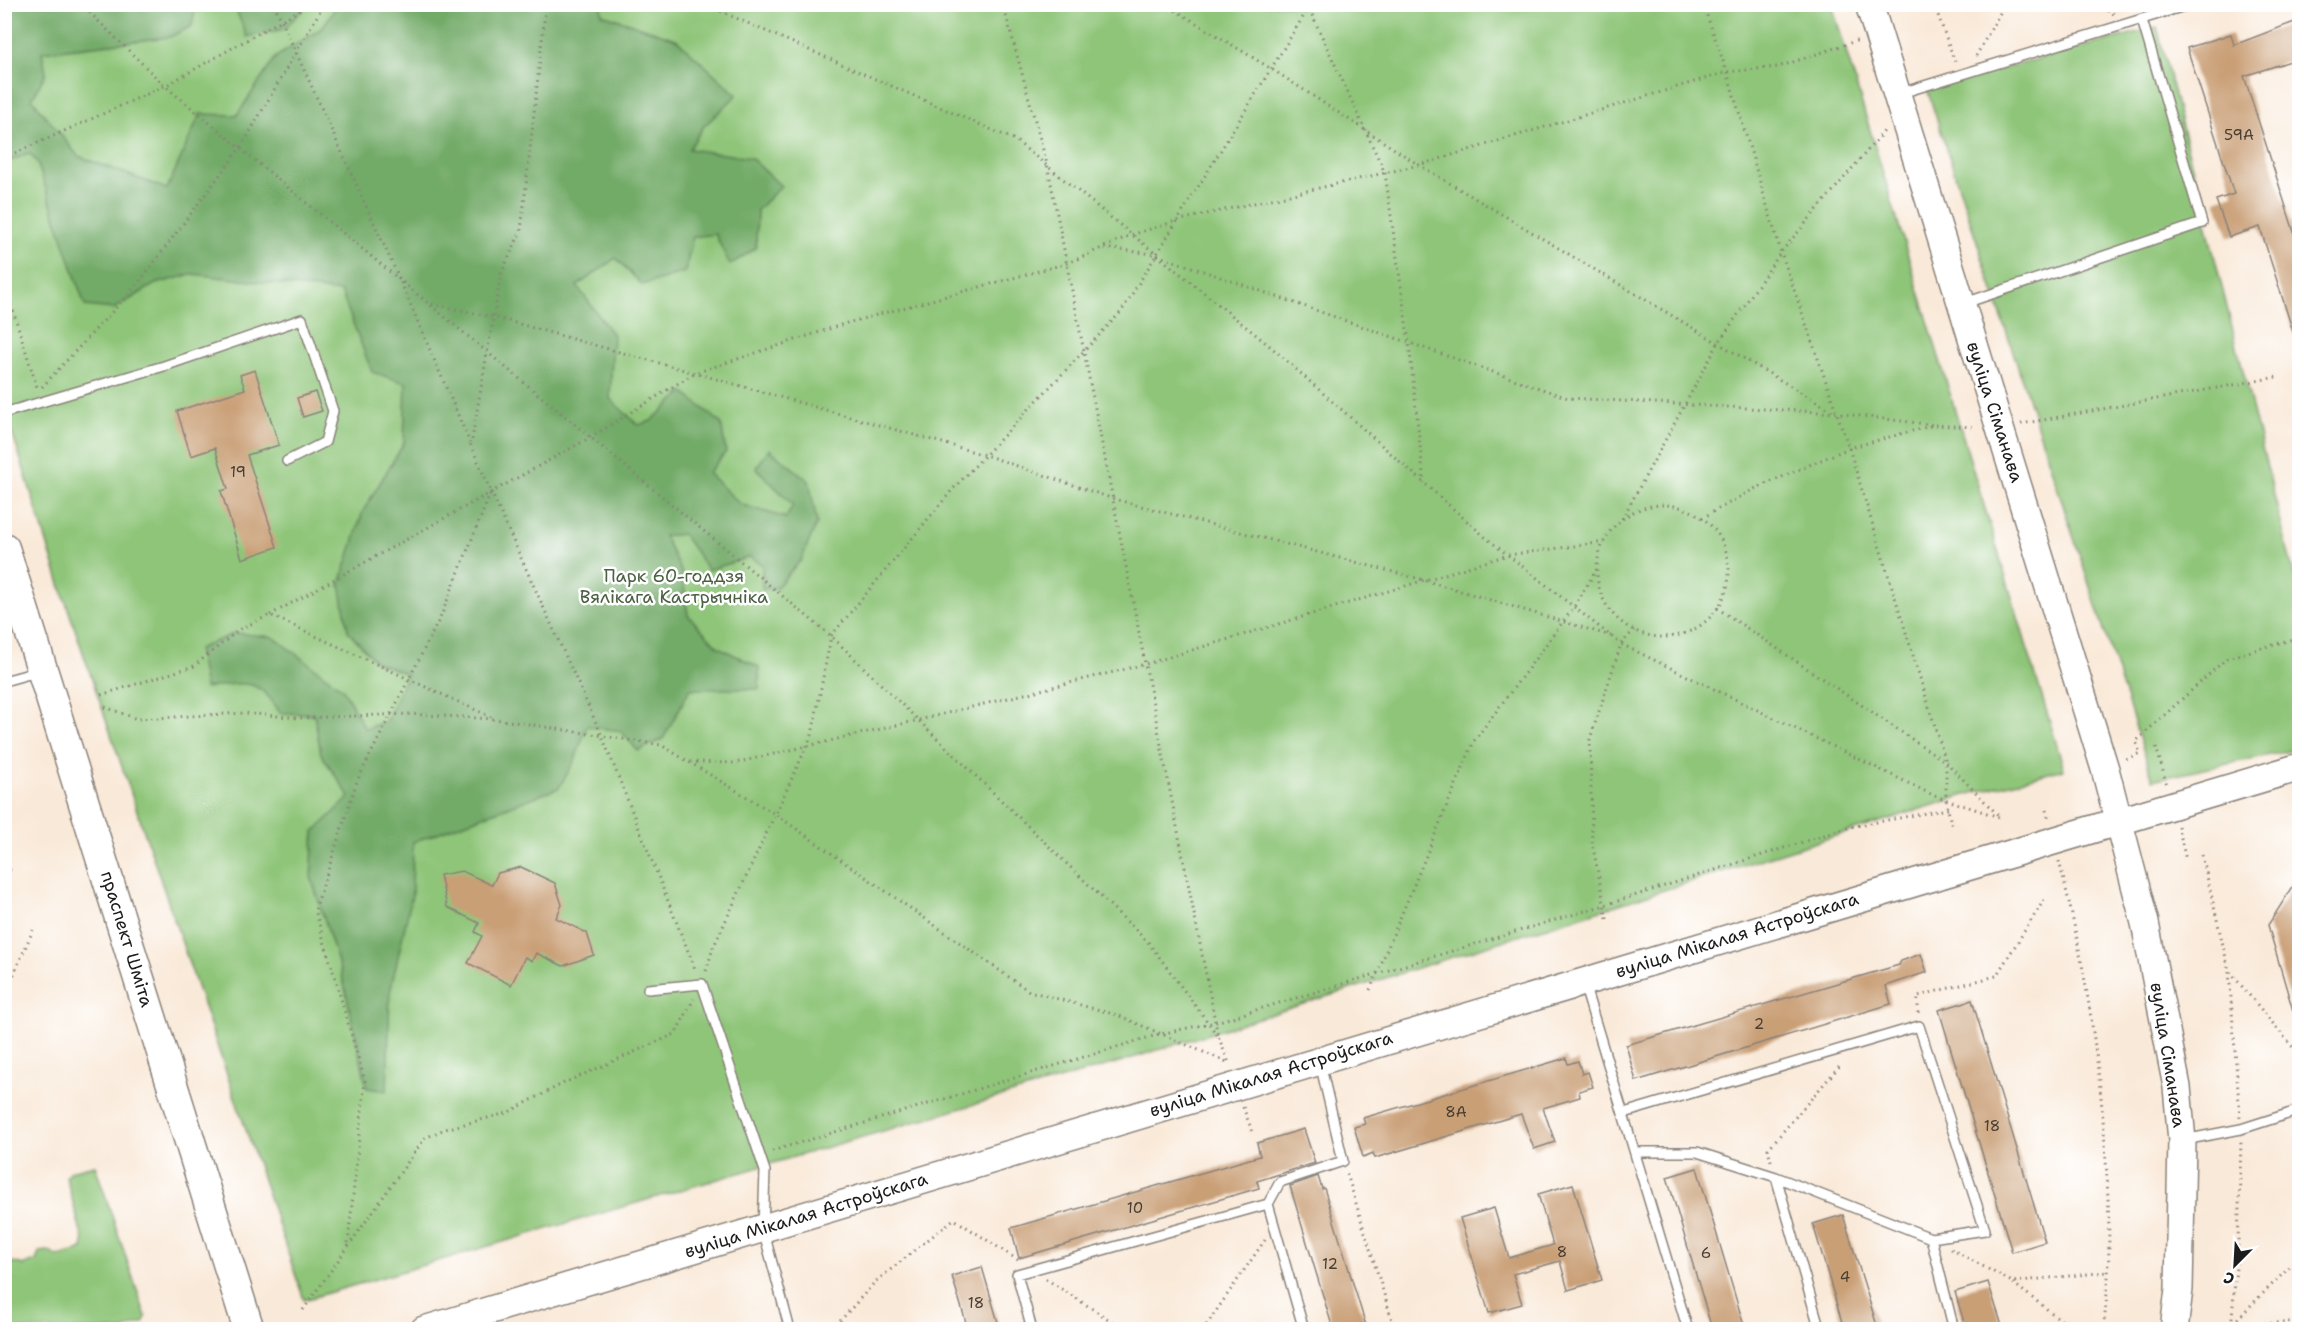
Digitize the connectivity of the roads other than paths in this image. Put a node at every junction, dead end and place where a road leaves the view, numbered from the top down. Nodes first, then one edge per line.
1 (1869, 4) edge
2 (2191, 4) edge
3 (2142, 20) junction
4 (1898, 103) junction
5 (1961, 304) junction
6 (4, 413) edge
7 (286, 461) dead end
8 (4, 548) edge
9 (43, 670) junction
10 (4, 681) edge
11 (2300, 766) edge
12 (2119, 821) junction
13 (1583, 981) junction
14 (648, 989) dead end
15 (1320, 1060) junction
16 (2300, 1110) edge
17 (1624, 1113) junction
18 (2182, 1141) junction
19 (1636, 1152) junction
20 (1776, 1177) junction
21 (1268, 1204) junction
22 (763, 1228) junction
23 (1931, 1238) junction
24 (249, 1329) edge
25 (424, 1329) edge
26 (790, 1329) edge
27 (1032, 1329) edge
28 (1304, 1329) edge
29 (1688, 1329) edge
30 (1820, 1329) edge
31 (1954, 1329) edge
32 (2174, 1329) edge

1 - 4 main road, вуліца Сіманава
2 - 3 lane
3 - 4 lane
3 - 5 lane
4 - 5 main road, вуліца Сіманава
5 - 12 main road, вуліца Сіманава
6 - 7 lane
8 - 9 main road, праспект Шміта
9 - 10 lane
9 - 24 main road, праспект Шміта
11 - 12 main road
12 - 13 main road, вуліца Мікалая Астроўскага
12 - 18 main road, вуліца Сіманава
13 - 15 main road, вуліца Мікалая Астроўскага
13 - 17 lane
14 - 22 lane
15 - 21 lane
15 - 22 main road, вуліца Мікалая Астроўскага
16 - 18 lane
17 - 19 lane
17 - 23 lane
18 - 32 main road, вуліца Сіманава
19 - 20 lane
19 - 29 lane
20 - 23 lane
20 - 30 lane
21 - 27 lane
21 - 28 lane
22 - 25 main road, вуліца Мікалая Астроўскага
22 - 26 lane
23 - 31 lane

